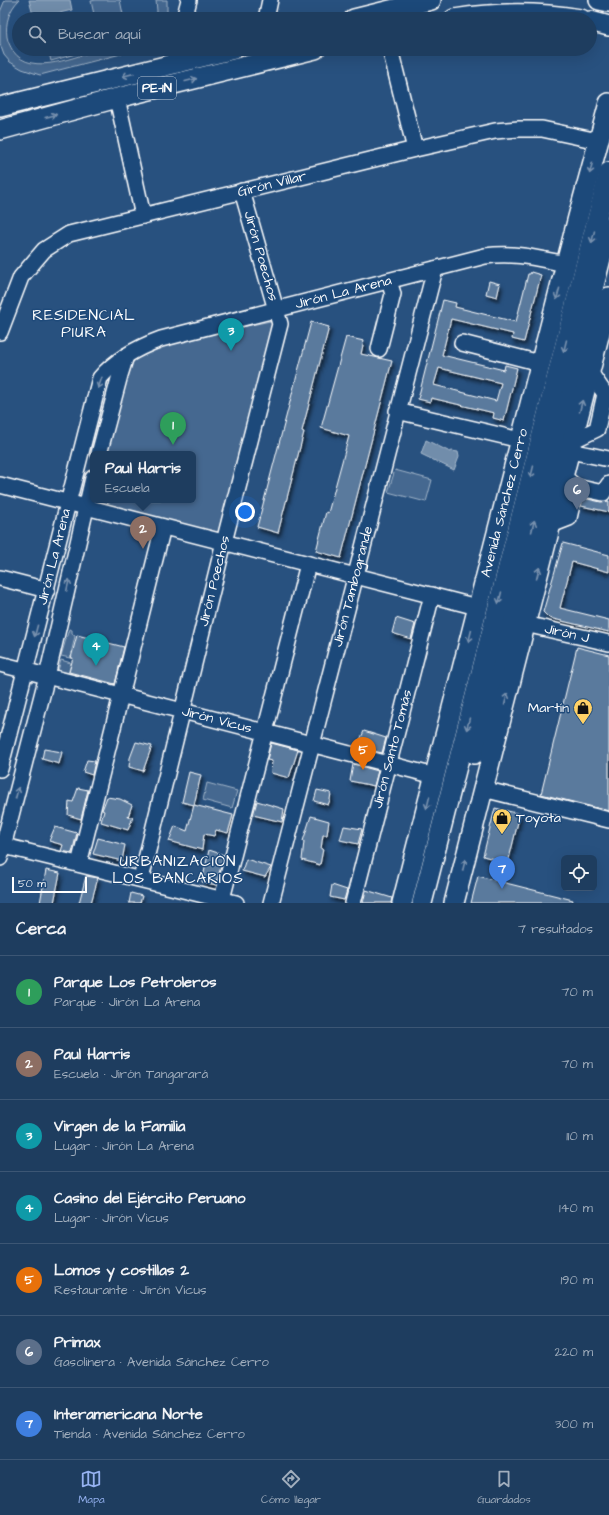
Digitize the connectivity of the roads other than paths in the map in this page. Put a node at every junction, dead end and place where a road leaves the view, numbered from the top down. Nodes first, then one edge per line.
1 (189, 0) edge
2 (270, 0) edge
3 (431, 0) edge
4 (599, 0) edge
5 (609, 2) edge
6 (186, 12) edge
7 (267, 12) edge
8 (394, 12) edge
9 (597, 23) edge
10 (609, 26) edge
11 (175, 56) edge
12 (287, 56) edge
13 (392, 56) edge
14 (117, 98) junction
15 (609, 103) edge
16 (0, 107) edge
17 (32, 121) junction
18 (0, 130) edge
19 (0, 137) edge
20 (598, 141) junction
21 (415, 149) junction
22 (609, 173) edge
23 (242, 191) junction
24 (143, 216) junction
25 (578, 217) junction
26 (609, 227) edge
27 (566, 264) junction
28 (435, 269) junction
29 (389, 281) junction
30 (609, 297) edge
31 (276, 310) junction
32 (0, 332) edge
33 (462, 343) dead end
34 (379, 349) dead end
35 (126, 356) junction
36 (540, 363) junction
37 (590, 372) junction
38 (607, 395) edge
39 (397, 411) junction
40 (603, 430) edge
41 (520, 440) junction
42 (571, 446) junction
43 (100, 451) edge
44 (609, 459) edge
45 (570, 481) junction
46 (609, 484) edge
47 (0, 485) edge
48 (90, 490) edge
49 (68, 502) junction
50 (86, 507) junction
51 (163, 527) junction
52 (224, 542) junction
53 (308, 564) junction
54 (355, 576) junction
55 (0, 578) edge
56 (47, 590) junction
57 (432, 595) junction
58 (477, 607) junction
59 (525, 624) junction
60 (609, 643) edge
61 (0, 664) edge
62 (26, 670) junction
63 (47, 676) junction
64 (122, 696) junction
65 (182, 712) junction
66 (264, 733) junction
67 (312, 745) junction
68 (389, 765) junction
69 (0, 769) edge
70 (434, 776) junction
71 (483, 789) junction
72 (609, 820) edge
73 (1, 849) edge
74 (79, 864) junction
75 (141, 879) junction
76 (229, 901) edge
77 (271, 903) edge
78 (353, 903) edge
79 (402, 903) edge
80 (422, 903) edge
81 (436, 903) edge
82 (454, 903) edge

1 - 6 street
2 - 7 street
3 - 8 main road
4 - 5 main road
9 - 10 main road
11 -> 16 main road, PE-1N
14 -> 12 main road, PE-1N
13 - 21 street
17 -> 14 main road, PE-1N
14 - 24 street
15 - 20 main road, Avenida Sánchez Cerro
17 - 18 main road, PE-1N
17 - 19 main road
20 - 21 street, Girón Villar
20 -> 25 main road, Avenida Sánchez Cerro
21 - 23 street, Girón Villar
22 - 25 main road
22 -> 80 main road, Avenida Sánchez Cerro
23 - 24 street, Girón Villar
23 - 31 street, Jirón Poechos
24 - 32 street, Girón Villar
25 - 27 main road, Avenida Sánchez Cerro
81 -> 26 main road
27 - 28 street, Jirón La Arena
27 -> 36 main road, Avenida Sánchez Cerro
28 - 29 street, Jirón La Arena
28 - 39 street, Jirón Tambogrande
29 - 31 street, Jirón La Arena
29 - 34 street
30 - 37 main road
31 - 35 street, Jirón La Arena
31 - 52 street, Jirón Poechos
33 - 36 street
35 - 43 street
35 -> 49 street, Jirón La Arena
36 - 41 main road, Avenida Sánchez Cerro
37 - 38 street
42 -> 37 main road
38 - 40 street
39 - 41 street
39 - 54 street, Jirón Tambogrande
40 - 42 street
41 - 58 main road, Avenida Sánchez Cerro
42 - 44 street
42 - 45 main road
45 - 46 street
59 -> 45 main road
47 - 49 street
48 - 50 street, Jirón La Arena
49 - 50 street
49 - 56 street, Jirón La Arena
50 - 51 street
63 -> 50 street, Jirón La Arena
51 - 52 street
51 - 64 street
52 - 53 street
52 - 65 street, Jirón Poechos
53 - 54 street
53 - 66 street
54 - 57 street
54 - 67 street, Jirón Tambogrande
55 - 56 street
56 -> 62 street, Jirón La Arena
57 - 58 street
57 - 68 street, Jirón Santo Tomás
58 -> 70 main road, Avenida Sánchez Cerro
59 - 60 street, Jirón J
71 -> 59 main road
61 - 62 street, Jirón Vicus
62 - 63 street, Jirón Vicus
62 - 69 street, Jirón La Arena
63 - 64 street, Jirón Vicus
73 -> 63 street, Jirón La Arena
64 - 65 street, Jirón Vicus
64 - 74 street
65 - 66 street, Jirón Vicus
65 - 75 street, Jirón Poechos
66 - 67 street, Jirón Vicus
66 - 76 street
67 - 68 street, Jirón Vicus
67 - 77 street, Jirón Tambogrande
68 - 70 street, Jirón Vicus
68 - 78 street, Jirón Santo Tomás
70 -> 79 main road, Avenida Sánchez Cerro
71 - 72 street
82 -> 71 main road
73 - 74 street
74 - 75 street
75 - 76 street

